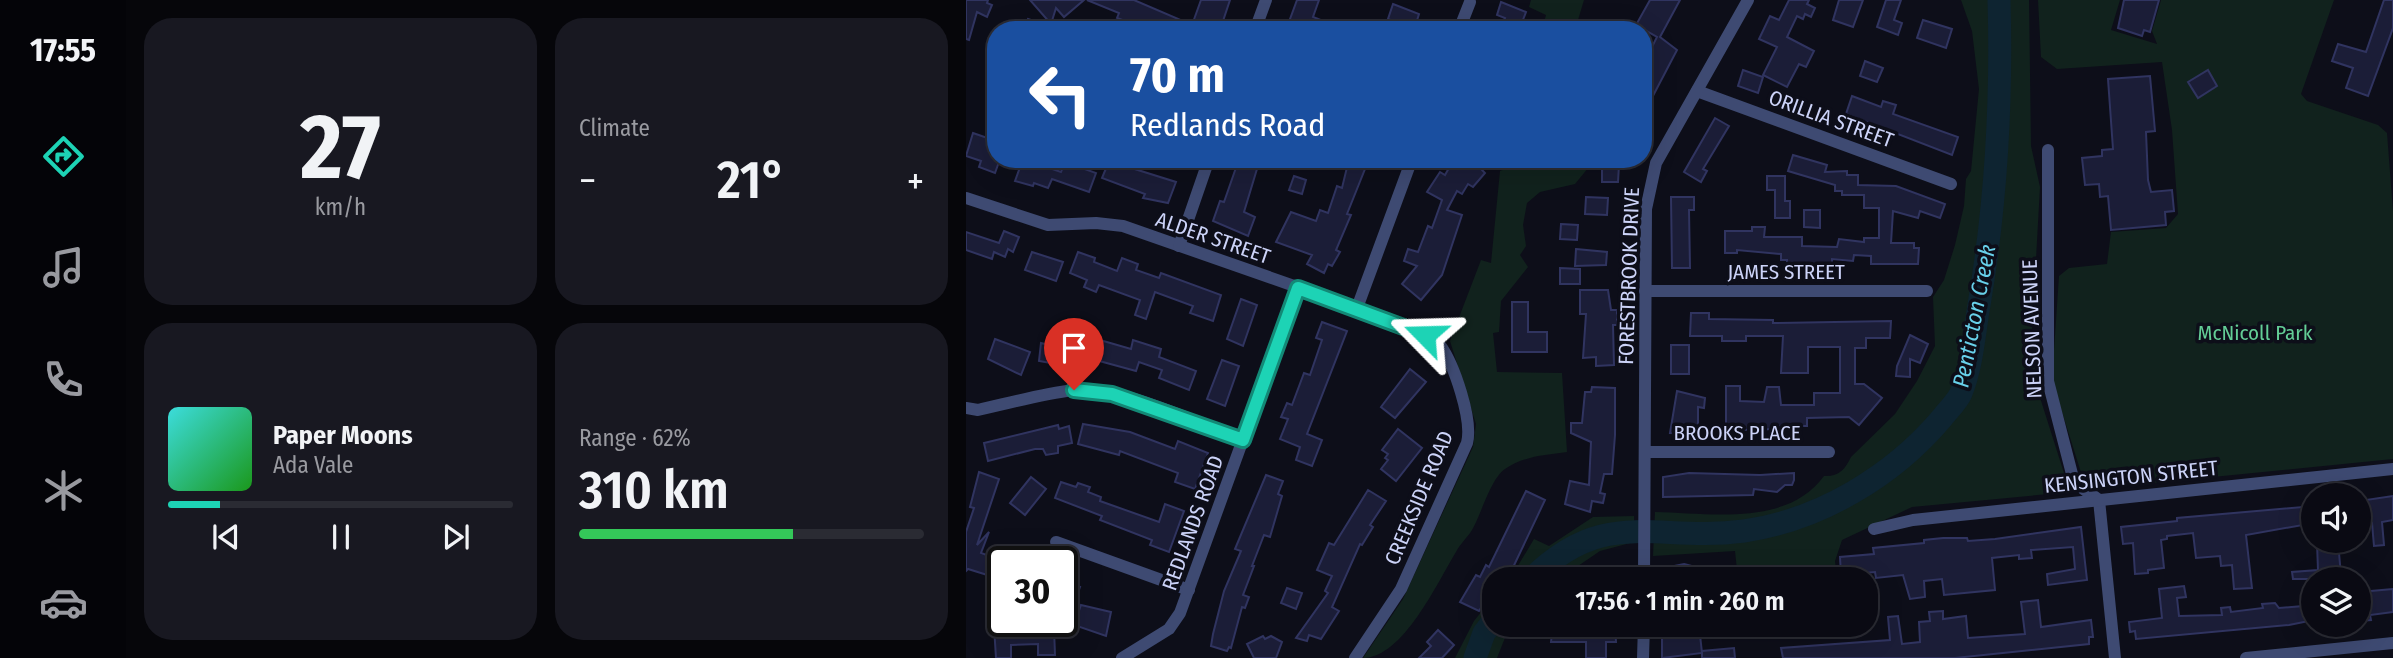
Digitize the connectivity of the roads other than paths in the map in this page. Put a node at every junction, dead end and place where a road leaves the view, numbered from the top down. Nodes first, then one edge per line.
1 (1266, 0) edge
2 (1748, 0) edge
3 (1470, 2) dead end
4 (1258, 21) edge
5 (1463, 21) edge
6 (1697, 91) junction
7 (2048, 150) dead end
8 (1206, 168) edge
9 (1409, 168) edge
10 (1951, 184) dead end
11 (966, 198) edge
12 (1178, 246) junction
13 (1298, 288) junction
14 (1645, 291) junction
15 (1927, 291) dead end
16 (1357, 308) junction
17 (1440, 345) joint
18 (967, 410) edge
19 (1243, 440) junction
20 (1644, 452) junction
21 (1829, 452) dead end
22 (2393, 469) edge
23 (2099, 500) junction
24 (1874, 529) dead end
25 (1056, 542) dead end
26 (1644, 567) edge
27 (1189, 590) junction
28 (1644, 637) edge
29 (2393, 643) edge
30 (1122, 658) edge
31 (1355, 658) edge
32 (1643, 658) edge
33 (2115, 658) edge
34 (2246, 658) edge

1 - 4 street
2 - 6 street, FORESTBROOK DRIVE
3 - 5 street
6 - 10 street, ORILLIA STREET
6 - 14 street, FORESTBROOK DRIVE
7 - 23 street, NELSON AVENUE
8 - 12 street
9 - 16 street
11 - 12 street, ALDER STREET
12 - 13 street, ALDER STREET
13 - 16 street, ALDER STREET
13 - 19 street, REDLANDS ROAD
14 - 15 street, JAMES STREET
14 - 20 street, FORESTBROOK DRIVE
16 - 17 street, ALDER STREET
17 - 31 street, CREEKSIDE ROAD
18 - 19 street
19 - 27 street, REDLANDS ROAD
20 - 21 street, BROOKS PLACE
20 - 26 street, FORESTBROOK DRIVE
22 - 23 street, KENSINGTON STREET
23 - 24 street, KENSINGTON STREET
23 - 33 street
25 - 27 street
27 - 30 street, REDLANDS ROAD
28 - 32 street
29 - 34 street

